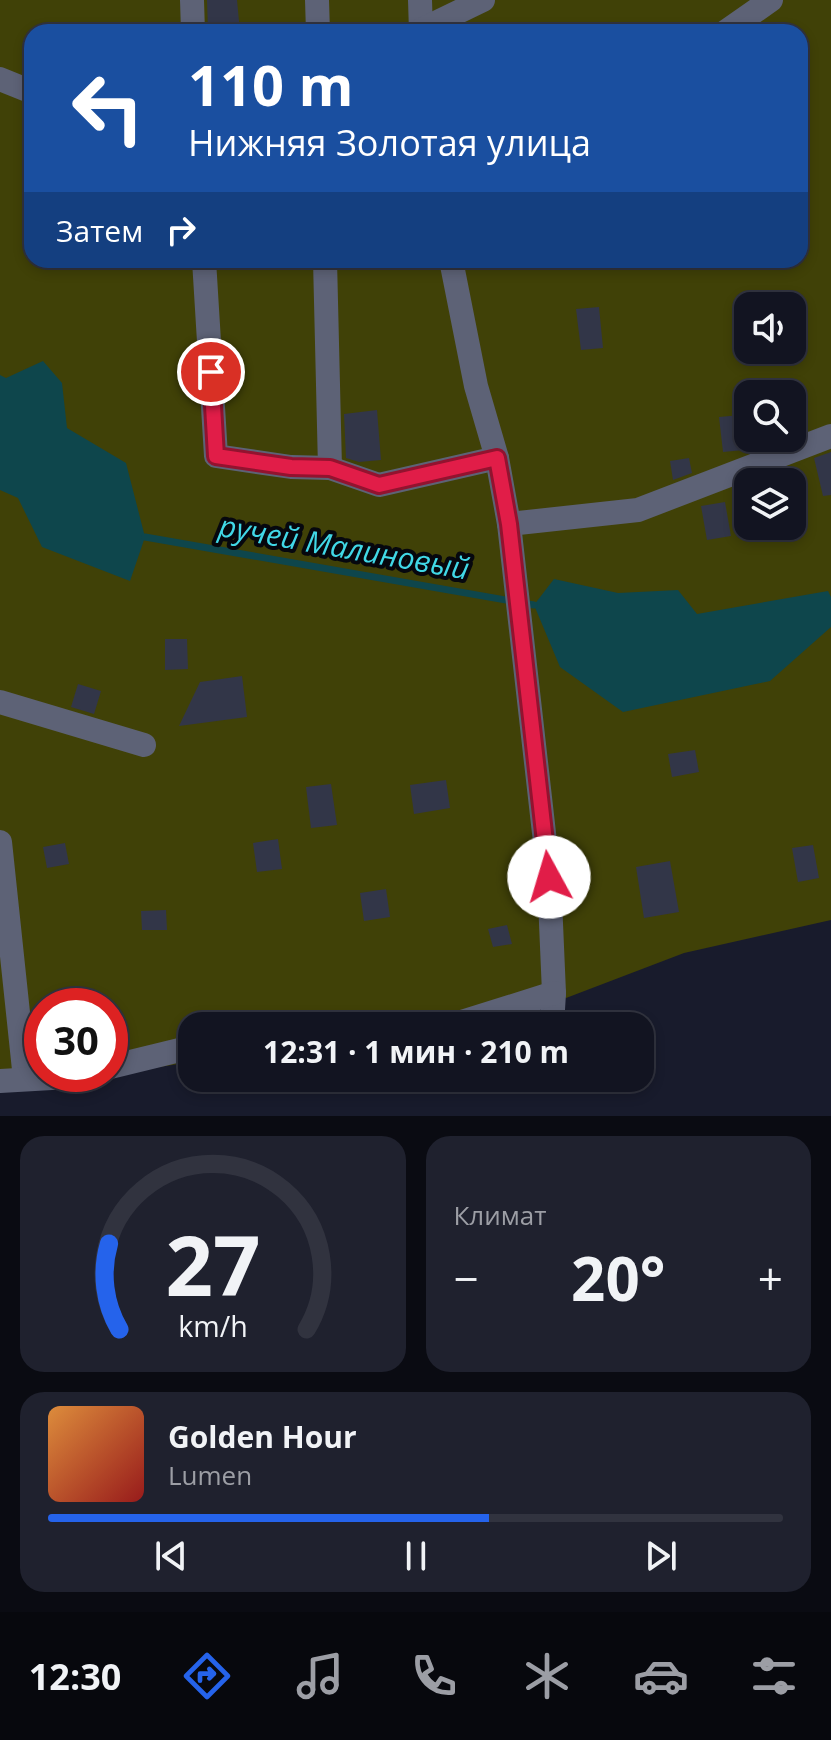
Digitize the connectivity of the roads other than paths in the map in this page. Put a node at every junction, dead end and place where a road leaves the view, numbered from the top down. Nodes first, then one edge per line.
1 (192, 0) edge
2 (317, 0) edge
3 (420, 0) edge
4 (483, 0) edge
5 (771, 0) edge
6 (193, 24) edge
7 (318, 24) edge
8 (421, 24) edge
9 (435, 24) edge
10 (736, 24) edge
11 (0, 79) edge
12 (24, 89) edge
13 (204, 268) edge
14 (325, 268) edge
15 (453, 268) edge
16 (831, 436) edge
17 (497, 458) junction
18 (330, 468) junction
19 (509, 524) junction
20 (0, 702) edge
21 (144, 745) dead end
22 (0, 842) edge
23 (554, 993) junction
24 (494, 1012) edge
25 (553, 1012) edge
26 (178, 1050) edge
27 (128, 1063) edge
28 (24, 1070) edge
29 (24, 1079) edge
30 (0, 1081) edge

1 - 6 street
2 - 7 street
3 - 8 street
4 - 9 street
5 - 10 street
11 - 12 street
13 - 18 street
14 - 18 street
15 - 17 street
16 - 19 street
17 - 18 street
17 - 19 street
19 - 23 street
20 - 21 street
22 - 28 street
23 - 24 street
23 - 25 street
26 - 27 street
29 - 30 street

